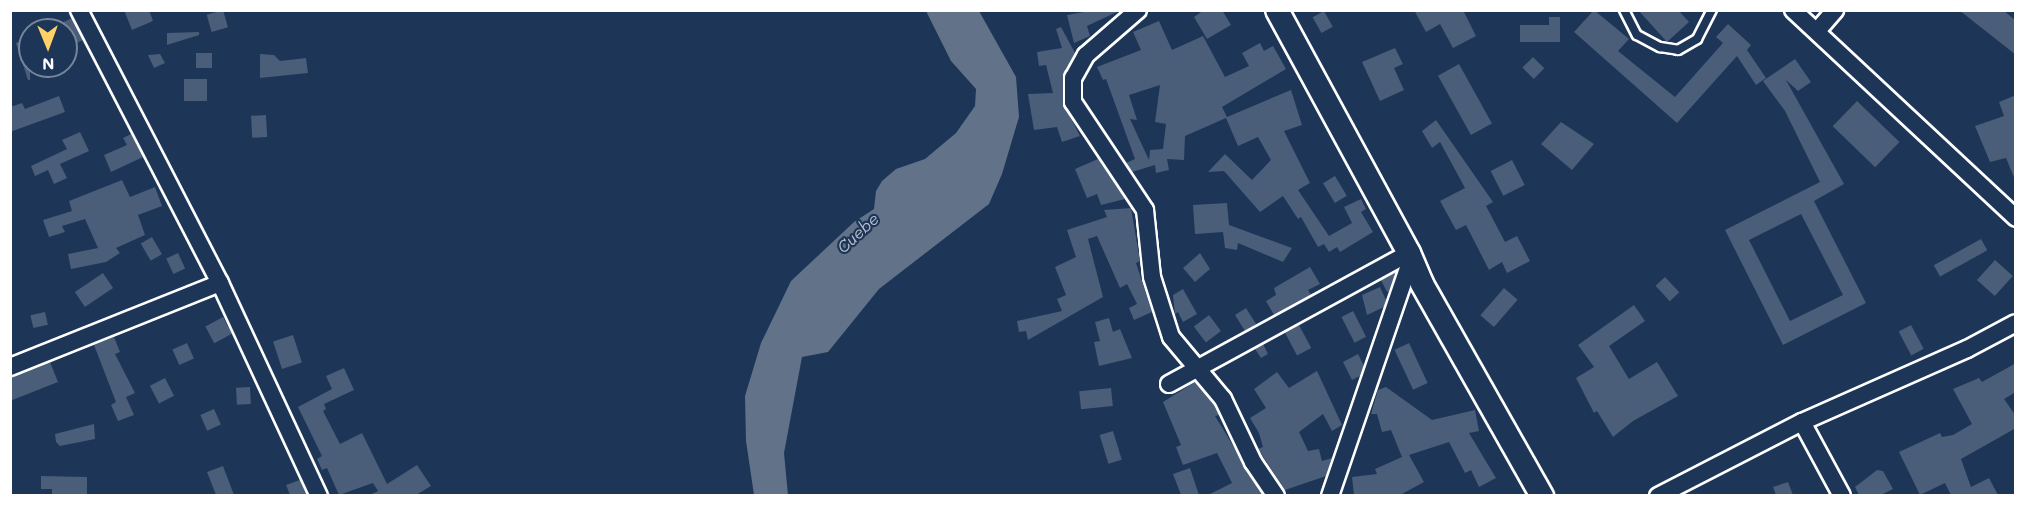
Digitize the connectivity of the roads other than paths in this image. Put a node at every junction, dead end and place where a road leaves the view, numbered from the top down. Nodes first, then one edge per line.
1 (79, 10) edge
2 (1138, 10) edge
3 (1276, 10) edge
4 (1624, 10) edge
5 (1712, 10) edge
6 (1793, 10) edge
7 (1835, 10) edge
8 (1817, 31) junction
9 (2016, 218) edge
10 (1410, 256) junction
11 (220, 283) junction
12 (2016, 323) edge
13 (10, 366) edge
14 (1199, 367) junction
15 (1169, 384) dead end
16 (1802, 422) junction
17 (320, 495) edge
18 (1276, 495) edge
19 (1330, 495) edge
20 (1542, 495) edge
21 (1658, 495) edge
22 (1842, 495) edge

1 - 11 street
2 - 14 street
3 - 10 main road
4 - 5 lane
6 - 8 street
7 - 8 street
8 - 9 street
10 - 14 street
10 - 19 street
10 - 20 main road
11 - 13 street
11 - 17 street
12 - 16 street
14 - 15 street
14 - 18 street
16 - 21 street
16 - 22 street

